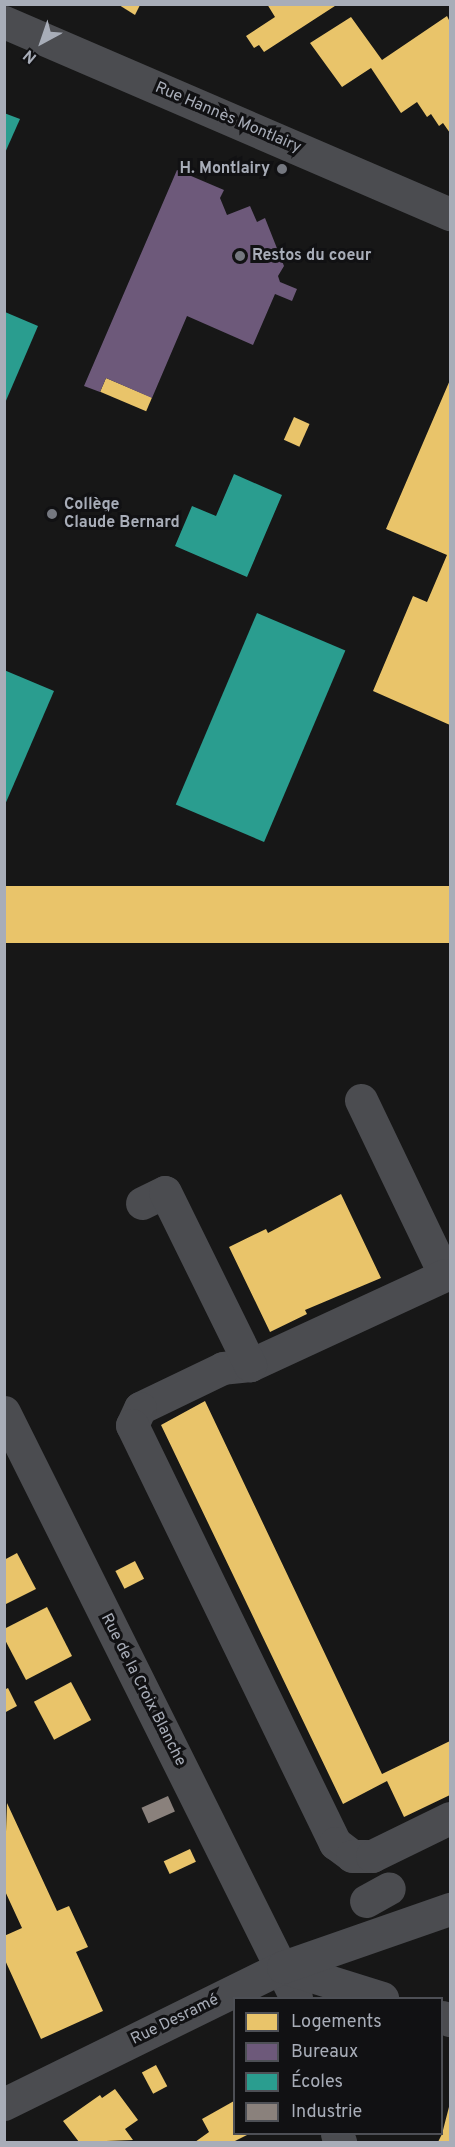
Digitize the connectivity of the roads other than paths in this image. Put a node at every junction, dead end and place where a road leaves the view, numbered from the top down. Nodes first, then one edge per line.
1 (4, 22) edge
2 (450, 214) edge
3 (361, 1100) dead end
4 (142, 1203) dead end
5 (449, 1278) edge
6 (250, 1365) junction
7 (4, 1412) edge
8 (450, 1818) edge
9 (450, 1909) edge
10 (283, 1967) junction
11 (296, 1997) edge
12 (379, 1997) edge
13 (4, 2104) edge

1 - 2 street, Rue Hannès Montlairy
3 - 5 street
4 - 6 street
5 - 6 street
6 - 8 street
7 - 10 street, Rue de la Croix Blanche
9 - 10 street, Rue Desramé
10 - 11 street, Rue de la Croix Blanche
10 - 12 street
10 - 13 street, Rue Desramé

